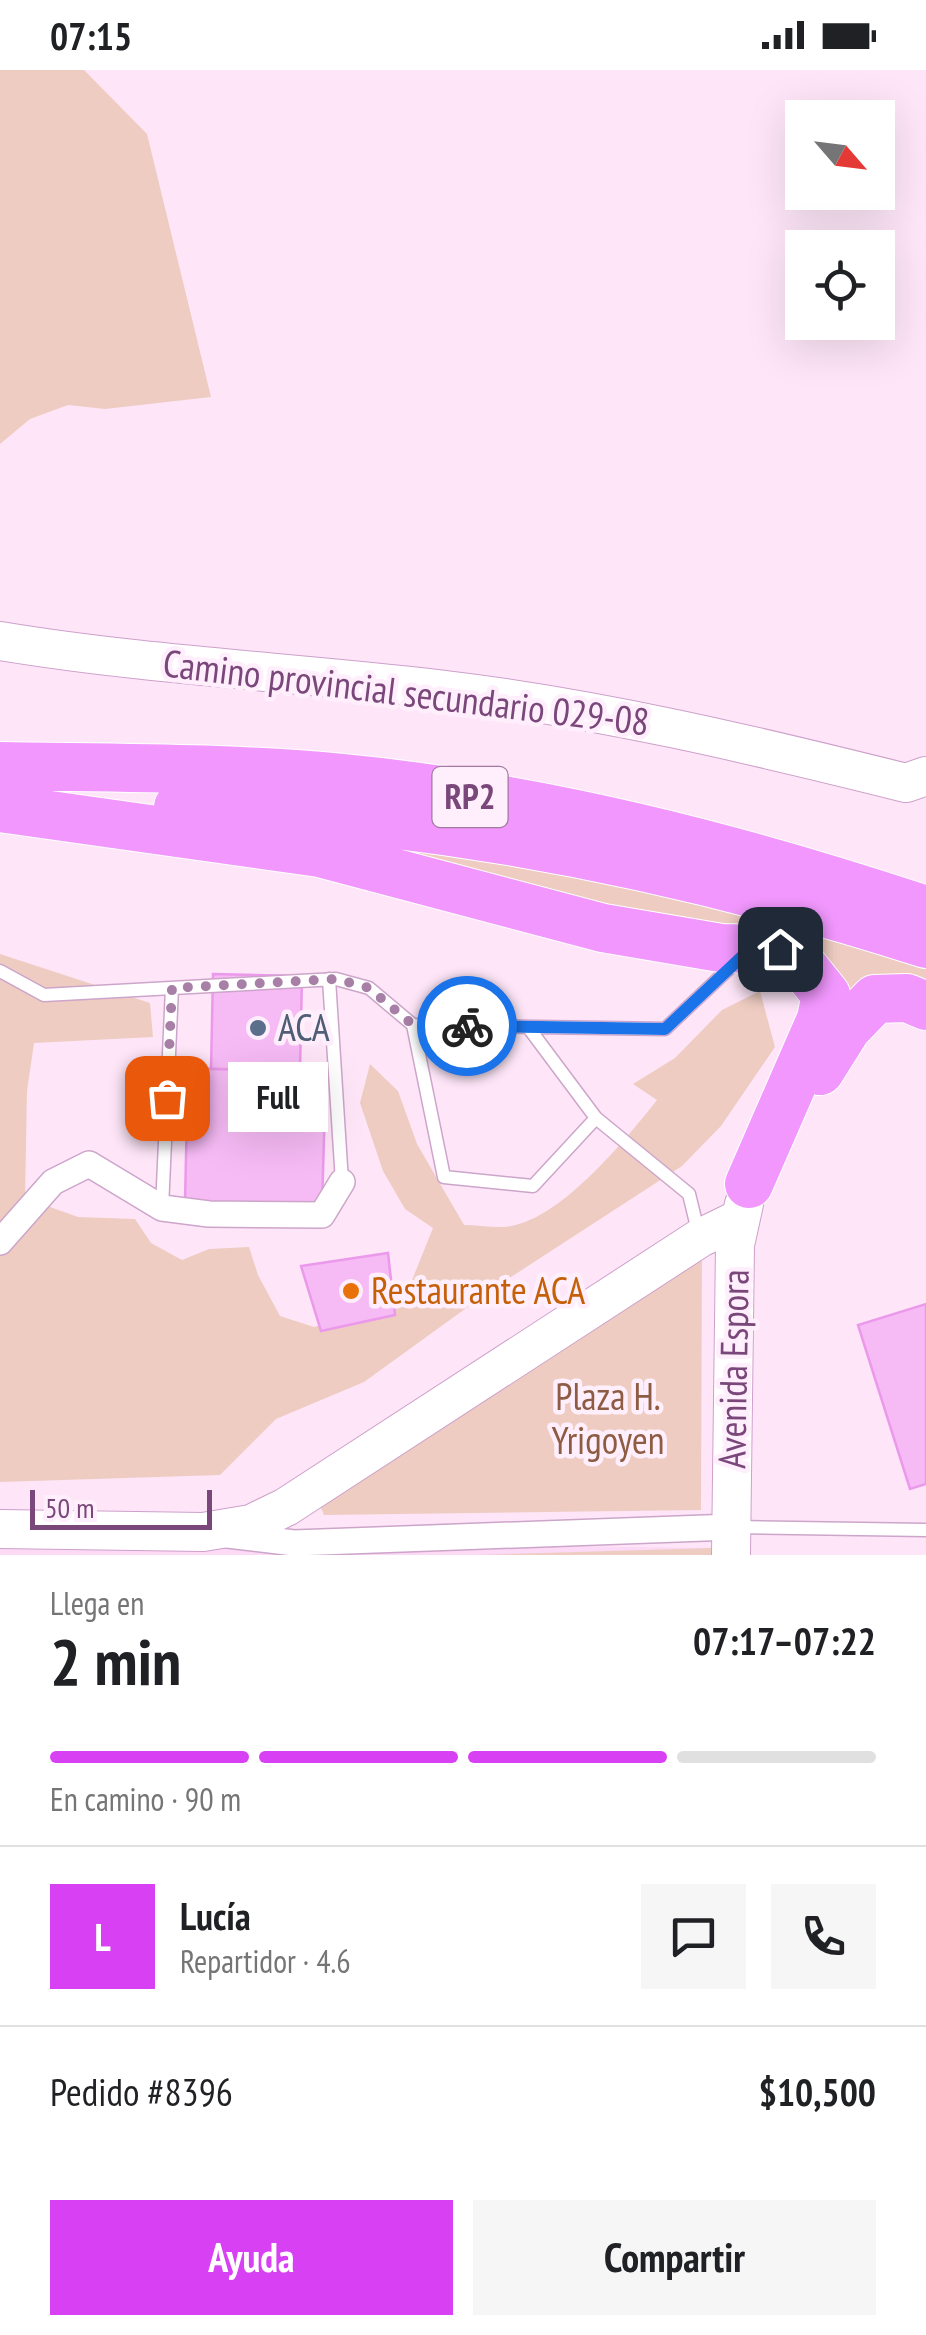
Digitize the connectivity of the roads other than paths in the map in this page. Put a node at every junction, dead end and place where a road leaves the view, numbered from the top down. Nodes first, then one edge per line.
1 (0, 641) edge
2 (0, 739) edge
3 (0, 766) edge
4 (204, 770) junction
5 (926, 776) edge
6 (0, 800) edge
7 (0, 808) edge
8 (926, 910) edge
9 (926, 944) edge
10 (751, 948) junction
11 (0, 971) edge
12 (329, 979) junction
13 (172, 988) junction
14 (926, 1006) edge
15 (413, 1025) junction
16 (528, 1026) junction
17 (596, 1118) junction
18 (342, 1182) joint
19 (744, 1202) junction
20 (162, 1208) junction
21 (700, 1238) junction
22 (0, 1242) edge
23 (0, 1529) edge
24 (926, 1530) edge
25 (204, 1532) junction
26 (732, 1541) edge
27 (130, 1543) edge
28 (294, 1549) edge

1 - 5 street, Camino provincial secundario 029-08
2 - 4 highway
3 - 4 highway, RP2
4 - 8 highway, RP2
6 - 9 highway, RP2
7 - 10 highway
10 - 16 lane
10 - 19 highway
11 - 13 lane
12 - 13 lane
12 - 15 lane
12 - 18 lane
13 - 20 lane
14 - 19 highway
15 - 16 lane
15 - 17 lane
16 - 17 lane
17 - 21 lane
18 - 20 street
19 - 21 street
19 - 26 street, Avenida Espora
20 - 22 street
21 - 25 street
23 - 27 street
24 - 26 lane
25 - 27 street
25 - 28 street
26 - 28 street

